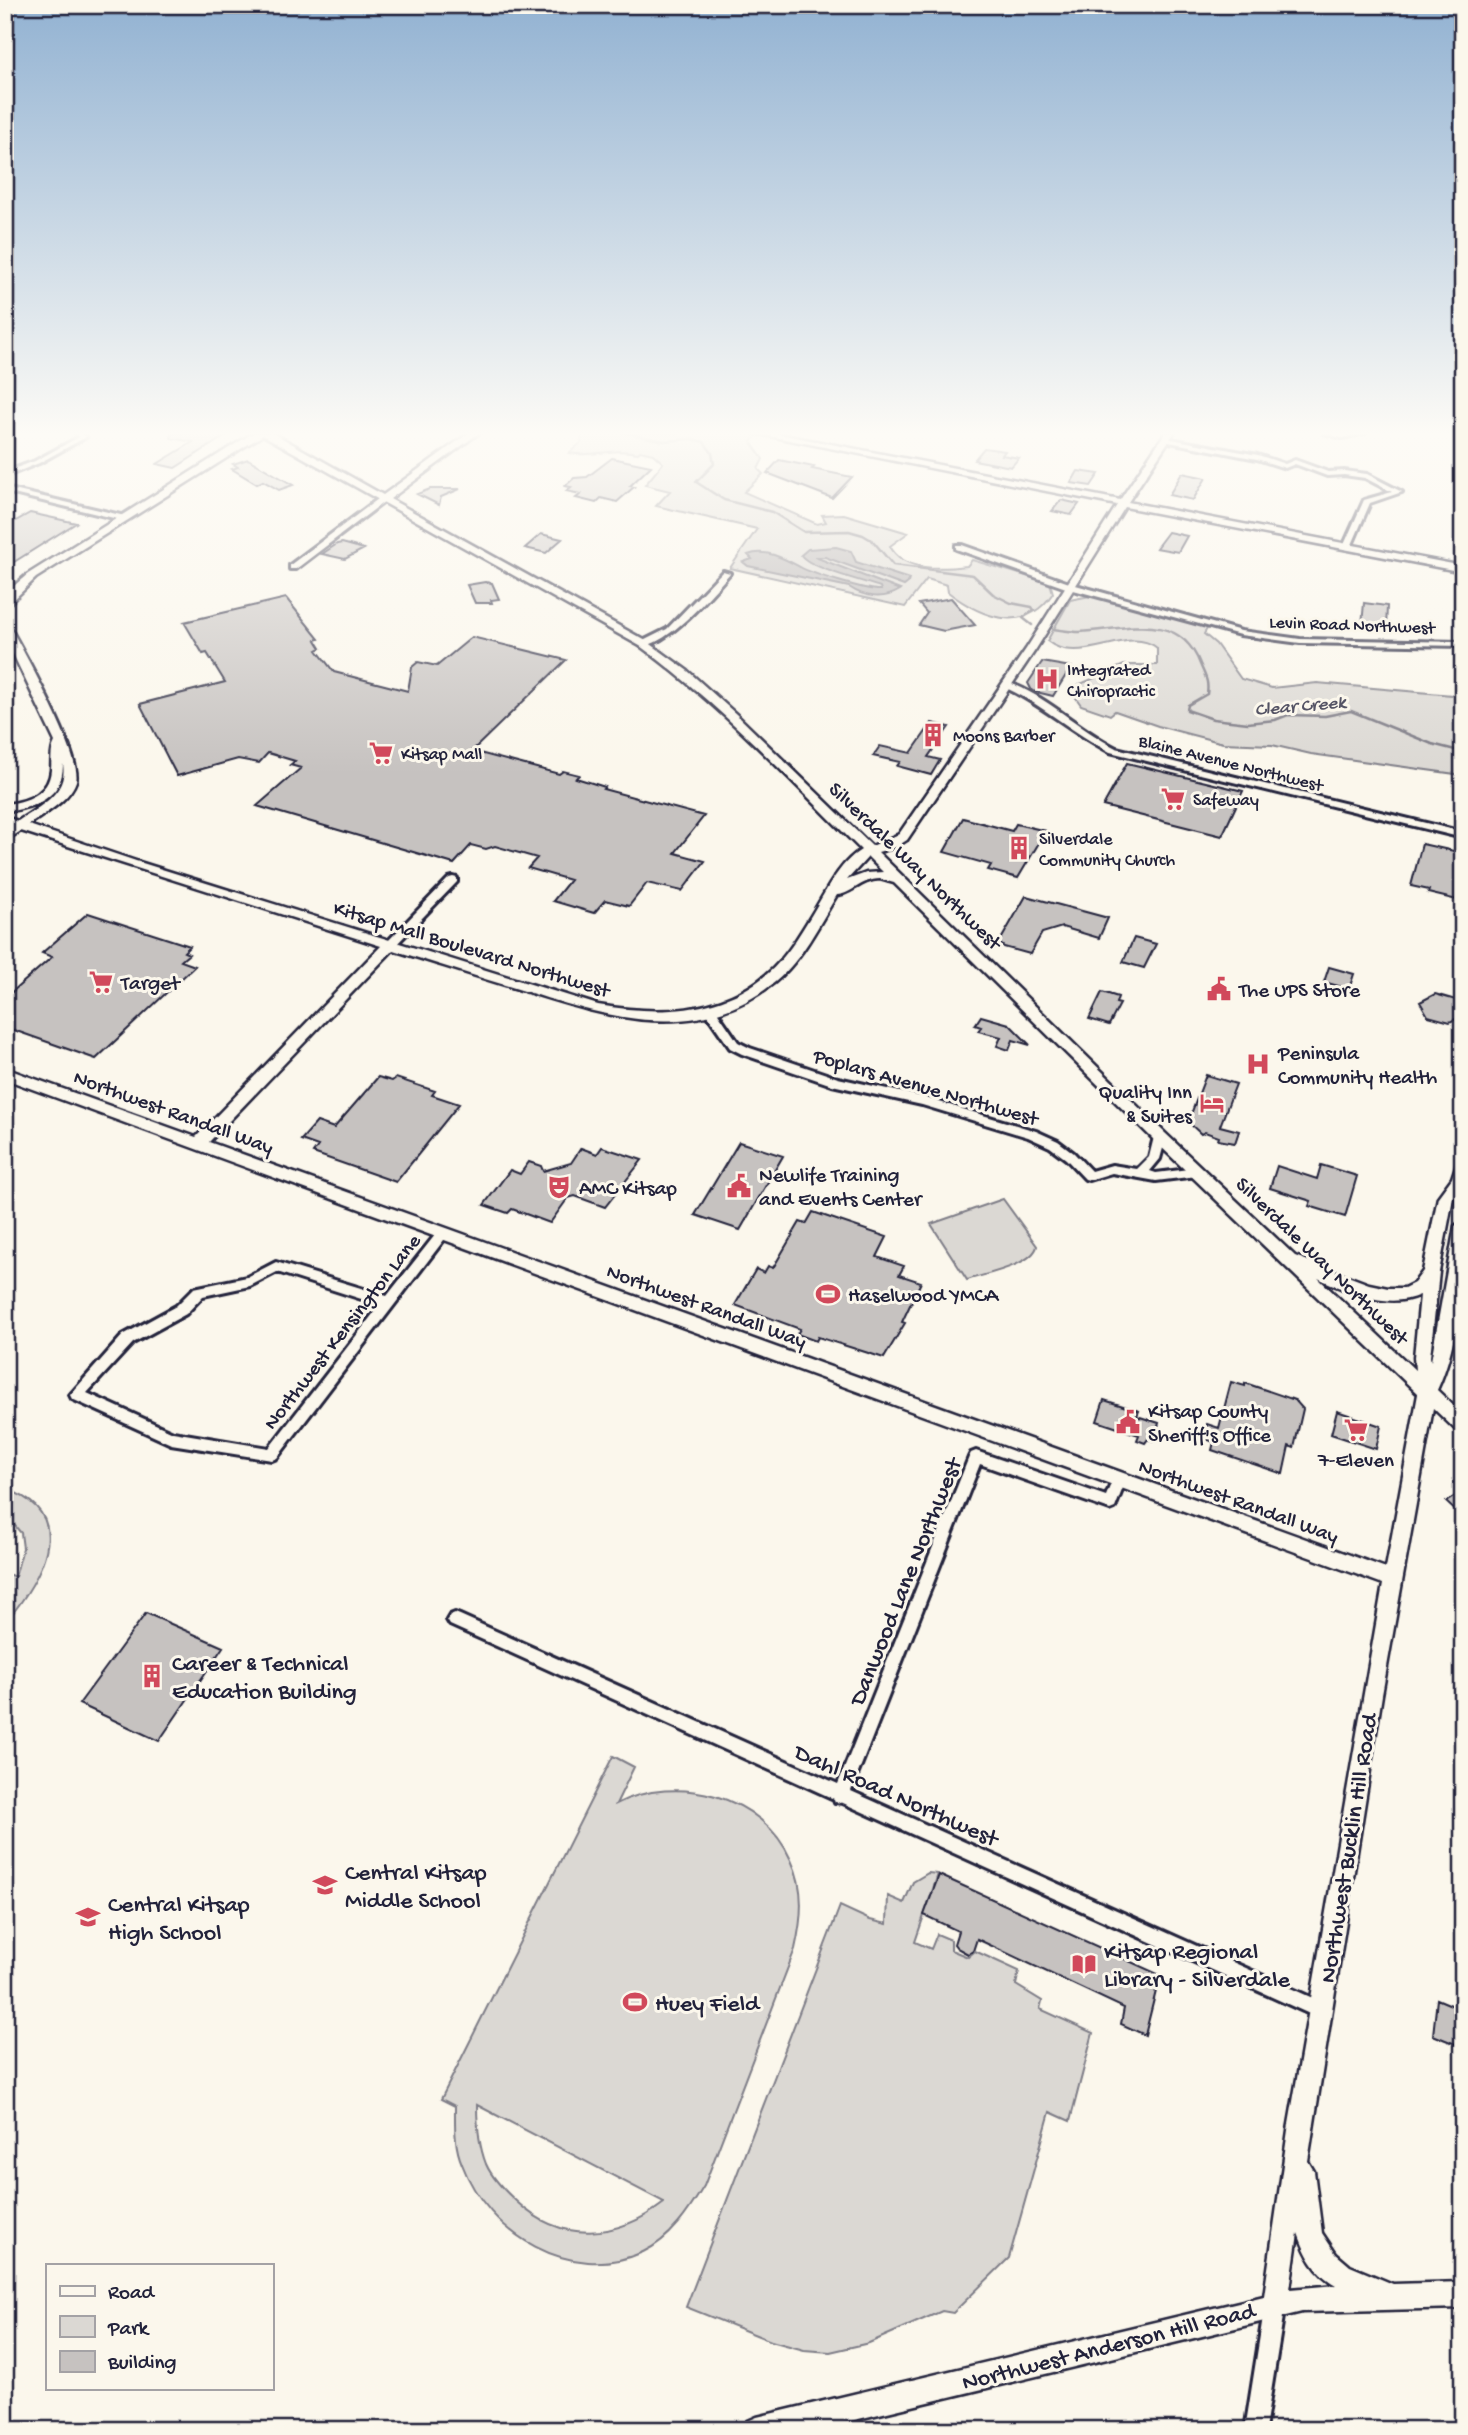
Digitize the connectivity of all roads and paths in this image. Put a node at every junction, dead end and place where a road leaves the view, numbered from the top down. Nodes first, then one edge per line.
1 (78, 547) edge
2 (320, 547) edge
3 (471, 547) edge
4 (959, 547) dead end
5 (1094, 547) edge
6 (1347, 547) edge
7 (293, 567) dead end
8 (1463, 569) edge
9 (726, 573) dead end
10 (1069, 586) junction
11 (5, 605) edge
12 (5, 627) edge
13 (644, 644) junction
14 (1463, 644) edge
15 (1007, 685) junction
16 (60, 743) junction
17 (5, 808) edge
18 (5, 821) edge
19 (19, 826) junction
20 (1463, 835) edge
21 (5, 836) edge
22 (869, 851) junction
23 (453, 880) dead end
24 (900, 881) junction
25 (825, 906) junction
26 (390, 945) junction
27 (710, 1010) junction
28 (5, 1073) edge
29 (1160, 1137) junction
30 (198, 1143) junction
31 (1197, 1172) junction
32 (1141, 1173) junction
33 (1462, 1178) edge
34 (1463, 1226) edge
35 (443, 1233) junction
36 (1438, 1239) junction
37 (1290, 1259) junction
38 (1459, 1270) edge
39 (1431, 1272) junction
40 (388, 1302) junction
41 (1427, 1393) junction
42 (1463, 1426) edge
43 (1119, 1480) junction
44 (1393, 1579) junction
45 (455, 1620) dead end
46 (841, 1796) junction
47 (1320, 2010) junction
48 (1300, 2130) junction
49 (1399, 2295) junction
50 (1463, 2295) edge
51 (1275, 2304) junction
52 (757, 2430) edge
53 (1255, 2430) edge

1 - 11 main road
2 - 7 street
3 - 13 main road, Silverdale Way Northwest
4 - 10 street, Levin Road Northwest
5 - 10 main road
6 - 8 main road
9 - 13 street
10 - 14 street, Levin Road Northwest
10 - 15 main road
12 - 16 main road
13 - 22 main road, Silverdale Way Northwest
15 - 20 street, Blaine Avenue Northwest
15 - 22 main road
16 - 17 main road
16 - 19 main road
18 - 19 main road, Kitsap Mall Boulevard Northwest
19 - 21 main road
19 - 26 main road, Kitsap Mall Boulevard Northwest
22 - 24 main road, Silverdale Way Northwest
22 - 25 main road, Kitsap Mall Boulevard Northwest
23 - 26 street
24 - 25 main road
24 - 29 main road, Silverdale Way Northwest
25 - 27 main road, Kitsap Mall Boulevard Northwest
26 - 27 main road, Kitsap Mall Boulevard Northwest
26 - 30 main road
27 - 32 street, Poplars Avenue Northwest
28 - 30 main road, Northwest Randall Way
29 - 31 main road, Silverdale Way Northwest
29 - 32 street
30 - 35 main road, Northwest Randall Way
31 - 32 street, Poplars Avenue Northwest
31 - 37 main road, Silverdale Way Northwest
33 - 36 main road, Northwest Bucklin Hill Road
34 - 38 main road, Northwest Bucklin Hill Road
35 - 40 street, Northwest Kensington Lane
35 - 43 main road, Northwest Randall Way
36 - 38 main road
36 - 39 main road, Northwest Bucklin Hill Road
37 - 39 main road
37 - 41 main road, Silverdale Way Northwest
38 - 41 main road, Northwest Bucklin Hill Road
39 - 41 main road, Northwest Bucklin Hill Road
40 - 40 street, Northwest Kensington Lane
41 - 42 main road, Silverdale Way Northwest
41 - 44 main road, Northwest Bucklin Hill Road
43 - 44 main road, Northwest Randall Way
43 - 46 street, Danwood Lane Northwest
44 - 47 main road, Northwest Bucklin Hill Road
45 - 46 street, Dahl Road Northwest
46 - 47 street, Dahl Road Northwest
47 - 48 main road, Northwest Bucklin Hill Road
48 - 49 main road
48 - 51 main road, Northwest Bucklin Hill Road
49 - 50 main road, Northwest Anderson Hill Road
49 - 51 main road, Northwest Anderson Hill Road
51 - 52 main road, Northwest Anderson Hill Road
51 - 53 street

